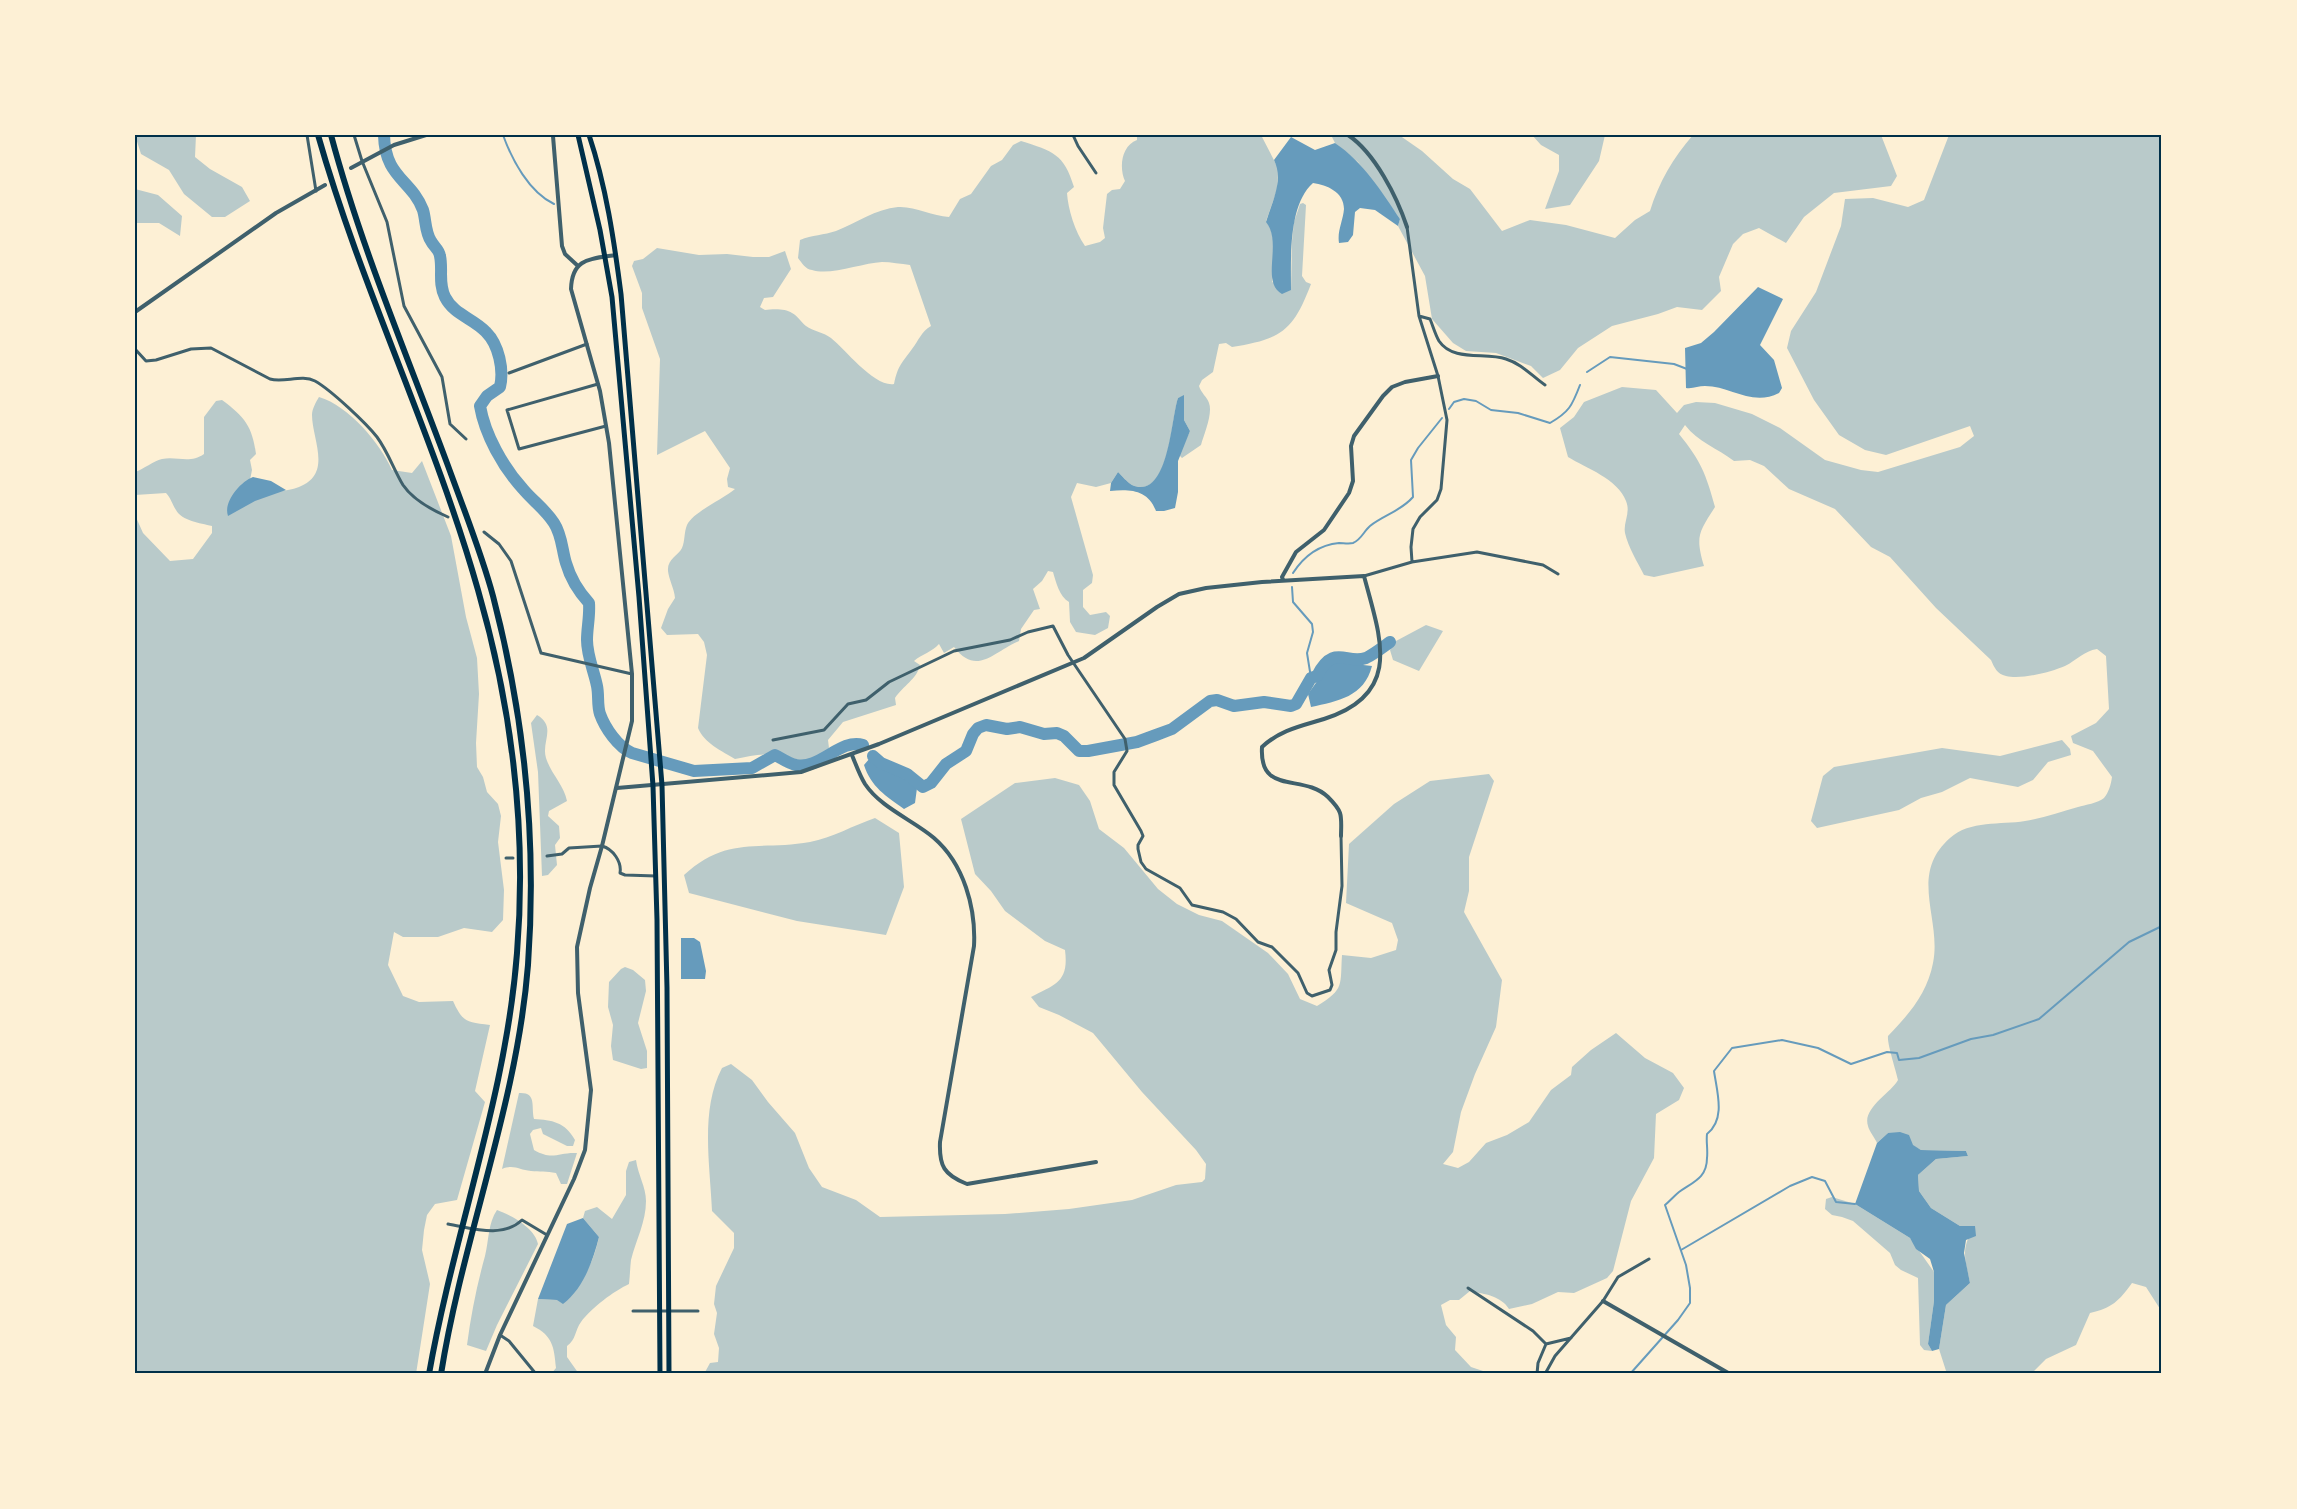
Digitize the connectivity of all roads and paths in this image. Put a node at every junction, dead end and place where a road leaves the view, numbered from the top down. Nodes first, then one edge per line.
1 (307, 135) edge
2 (318, 135) edge
3 (331, 135) edge
4 (354, 135) edge
5 (426, 135) edge
6 (553, 135) edge
7 (578, 135) edge
8 (589, 135) edge
9 (1073, 135) edge
10 (1348, 135) edge
11 (362, 161) junction
12 (351, 168) dead end
13 (1096, 173) dead end
14 (325, 185) dead end
15 (316, 191) junction
16 (1407, 226) joint
17 (616, 255) junction
18 (606, 256) junction
19 (578, 266) junction
20 (135, 312) edge
21 (1419, 316) junction
22 (587, 344) junction
23 (135, 349) edge
24 (509, 373) dead end
25 (1438, 376) junction
26 (598, 384) junction
27 (1545, 385) dead end
28 (606, 426) junction
29 (466, 440) dead end
30 (448, 517) dead end
31 (484, 532) dead end
32 (1412, 562) junction
33 (1558, 574) dead end
34 (1364, 576) junction
35 (1283, 580) junction
36 (1073, 663) junction
37 (632, 674) junction
38 (773, 740) dead end
39 (852, 755) junction
40 (662, 785) junction
41 (653, 786) junction
42 (616, 788) junction
43 (1341, 836) joint
44 (602, 846) junction
45 (547, 856) dead end
46 (506, 858) dead end
47 (513, 858) dead end
48 (656, 876) junction
49 (1096, 1162) dead end
50 (448, 1224) dead end
51 (547, 1235) junction
52 (1649, 1259) dead end
53 (1468, 1288) dead end
54 (1603, 1301) junction
55 (633, 1311) dead end
56 (698, 1311) dead end
57 (500, 1335) junction
58 (1572, 1337) junction
59 (1546, 1344) junction
60 (429, 1374) edge
61 (441, 1374) edge
62 (485, 1374) edge
63 (536, 1374) edge
64 (660, 1374) edge
65 (669, 1374) edge
66 (1537, 1374) edge
67 (1545, 1374) edge
68 (1730, 1374) edge

1 - 15 street
2 - 60 highway
3 - 61 highway
4 - 11 street
5 - 11 street
6 - 19 street
7 - 18 main road
8 - 17 main road
9 - 13 street
10 - 16 street
11 - 12 street
11 - 29 street
14 - 15 street
15 - 20 street
16 - 21 street
17 - 18 street
17 - 40 main road
18 - 19 street
18 - 41 main road
19 - 22 street
21 - 25 street
21 - 27 street
22 - 24 street
22 - 26 street
23 - 30 street
25 - 32 street
25 - 35 street
26 - 28 street
26 - 28 street
28 - 37 street
31 - 37 street
32 - 33 street
32 - 34 street
34 - 35 street
34 - 43 street
35 - 36 street
36 - 38 street
36 - 39 street
36 - 43 street
37 - 42 street
39 - 40 street
39 - 49 street
40 - 41 street
40 - 65 main road
41 - 42 street
41 - 48 main road
42 - 44 street
44 - 45 street
44 - 48 street
44 - 51 street
46 - 47 street
48 - 64 main road
50 - 51 street
51 - 57 street
52 - 54 street
53 - 59 street
54 - 58 street
54 - 68 street
55 - 56 street
57 - 62 street
57 - 63 street
58 - 59 street
58 - 67 street
59 - 66 street

